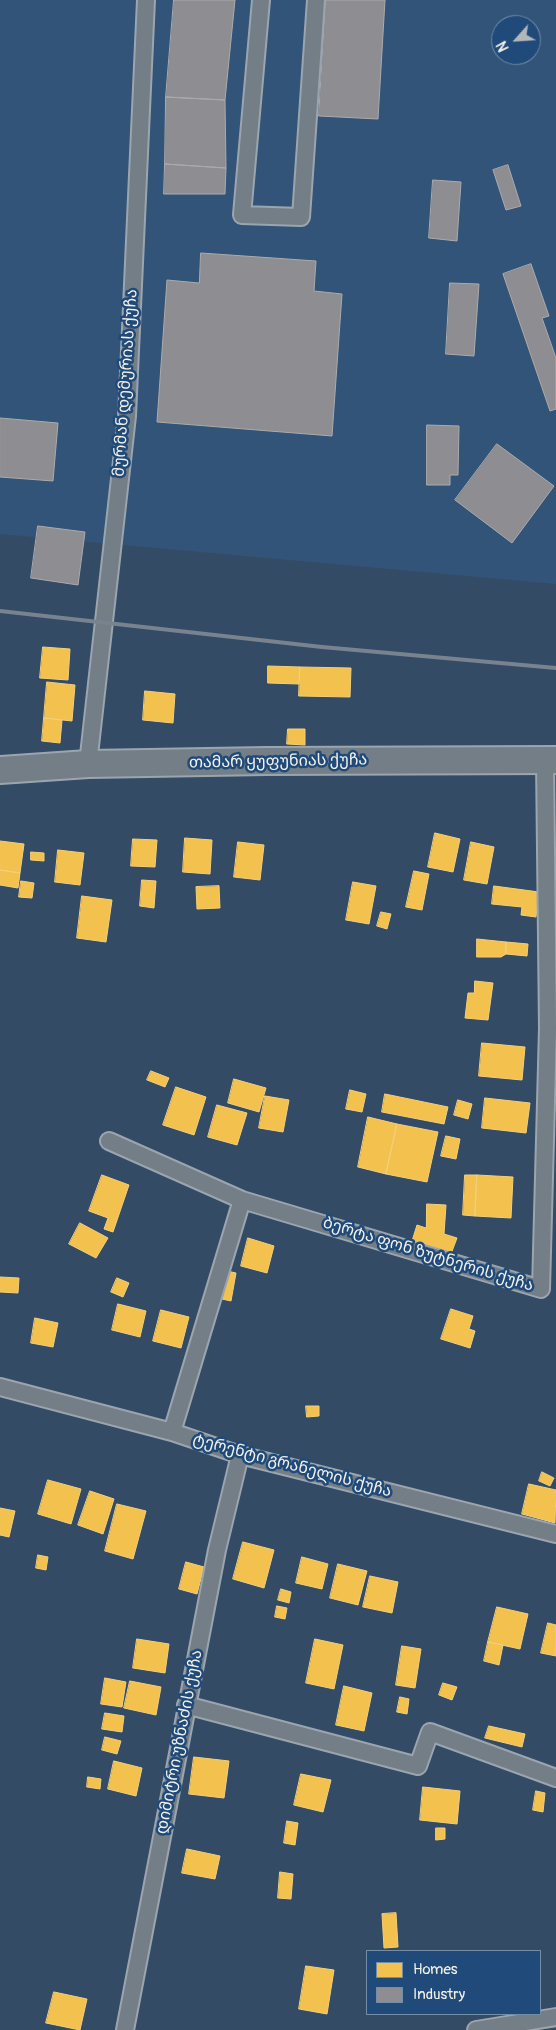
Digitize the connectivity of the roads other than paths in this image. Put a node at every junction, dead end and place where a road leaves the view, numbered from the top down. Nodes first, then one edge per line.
1 (146, 0) edge
2 (261, 0) edge
3 (316, 0) edge
4 (551, 760) edge
5 (88, 764) junction
6 (0, 770) edge
7 (109, 1141) dead end
8 (242, 1200) junction
9 (0, 1387) edge
10 (172, 1432) junction
11 (240, 1455) junction
12 (556, 1534) edge
13 (186, 1705) junction
14 (556, 1778) edge
15 (556, 2017) edge
16 (125, 2030) edge
17 (476, 2030) edge

1 - 5 street, მურმან დემურიას ქუჩა
2 - 3 street
4 - 5 main road, თამარ ყუფუნიას ქუჩა
4 - 8 street, ბერტა ფონ ზუტნერის ქუჩა
5 - 6 main road, თამარ ყუფუნიას ქუჩა
7 - 8 street
8 - 10 street
9 - 10 street, ტერენტი გრანელის ქუჩა
10 - 11 street, ტერენტი გრანელის ქუჩა
11 - 12 street, ტერენტი გრანელის ქუჩა
11 - 13 street, დიმიტრი უზნაძის ქუჩა
13 - 14 street
13 - 16 street, დიმიტრი უზნაძის ქუჩა
15 - 17 street

